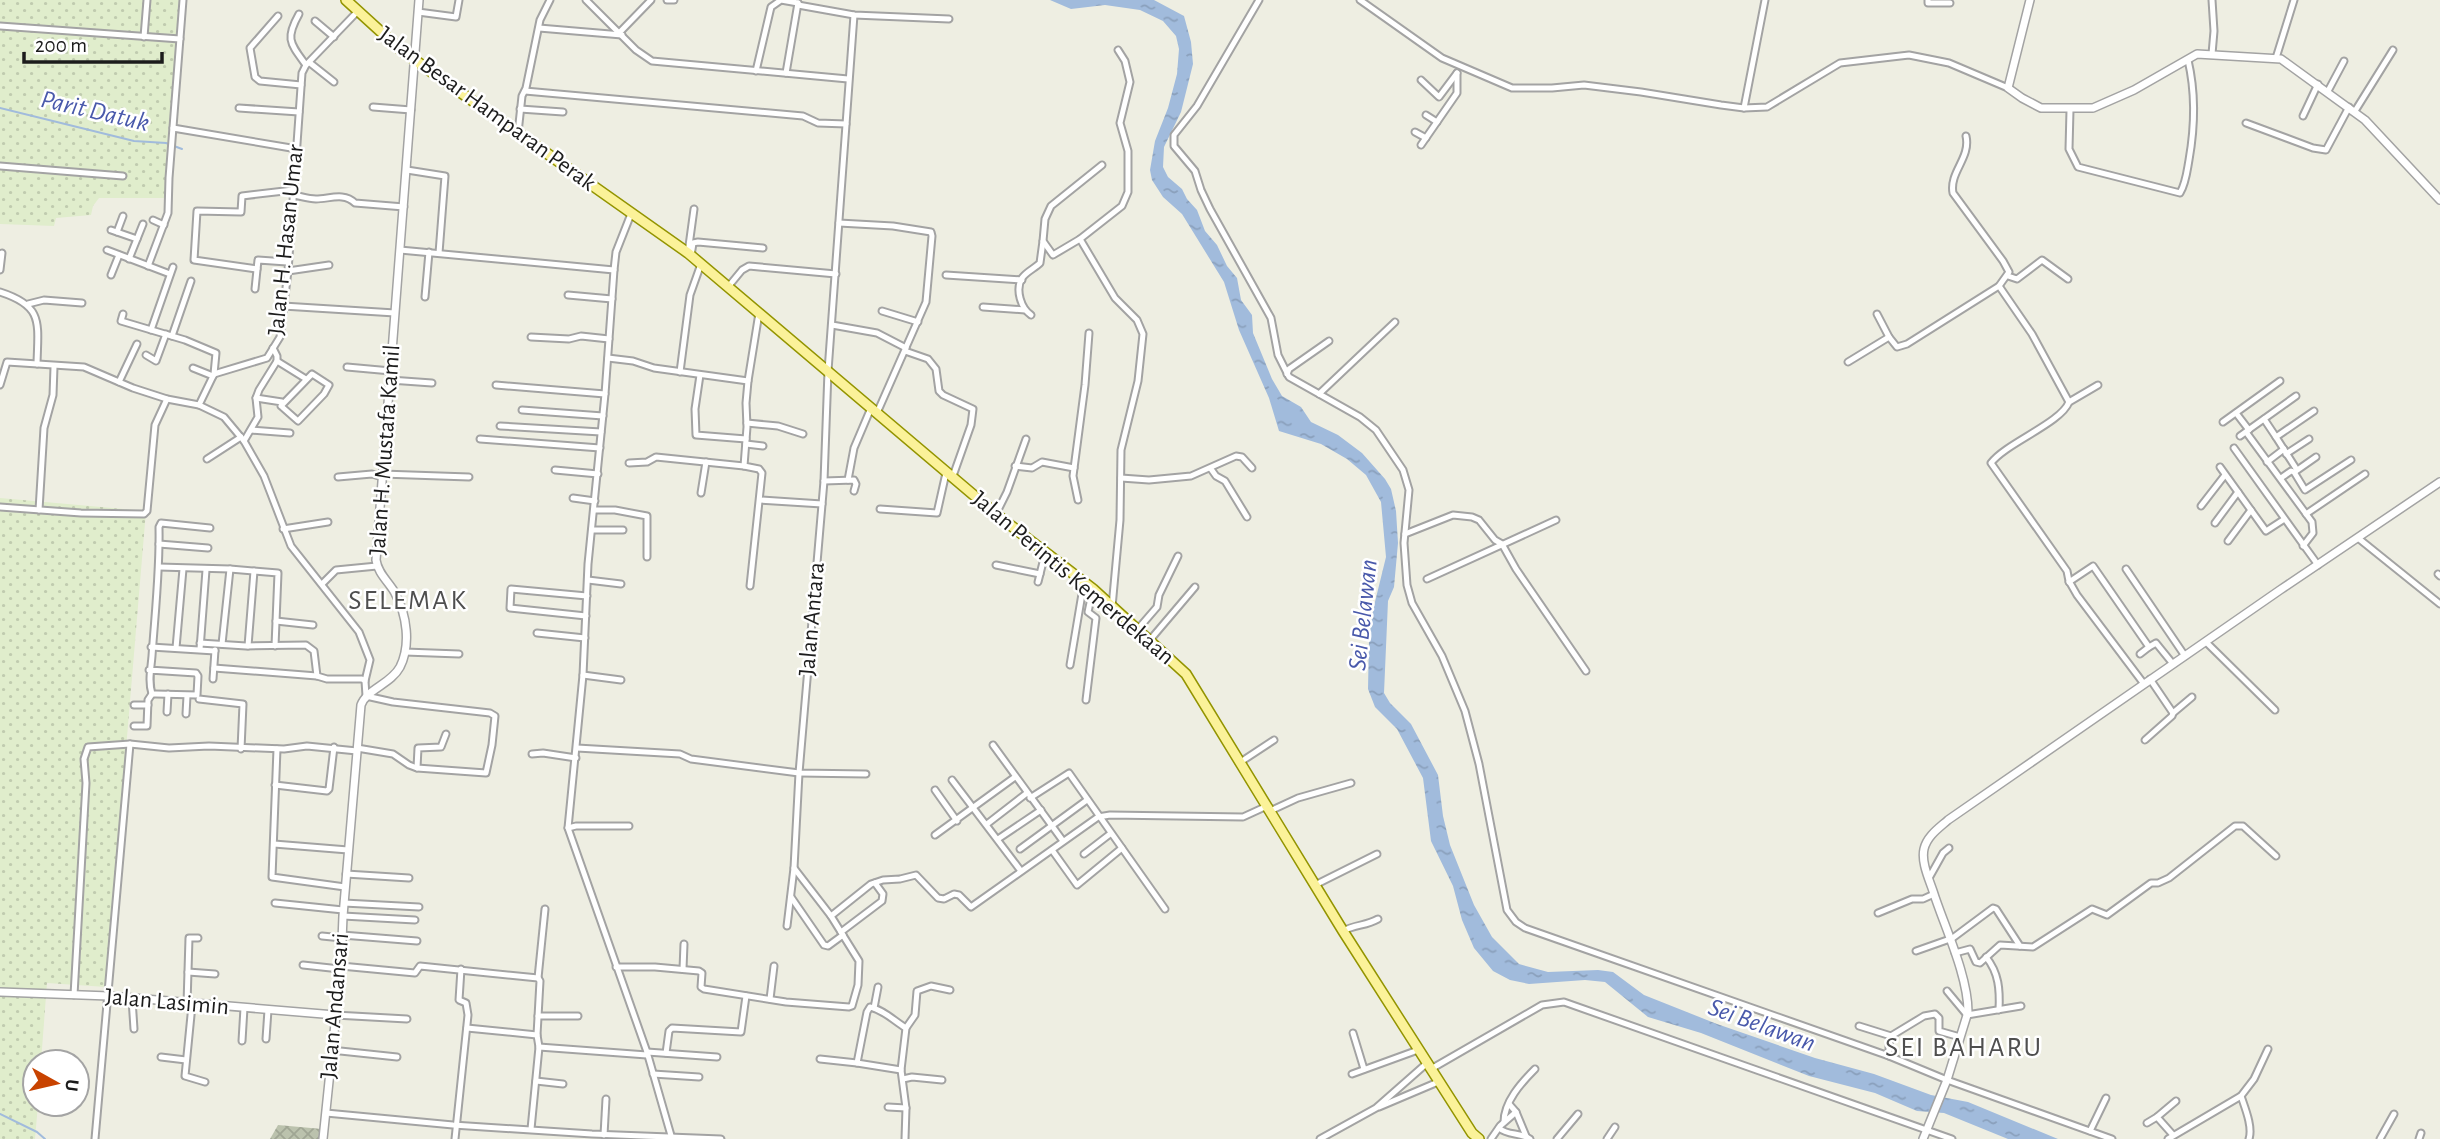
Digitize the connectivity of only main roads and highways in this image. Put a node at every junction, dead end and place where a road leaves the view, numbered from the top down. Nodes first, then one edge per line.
1 (346, 0) edge
2 (631, 214) joint
3 (1479, 1139) edge

1 - 2 main road, Jalan Besar Hamparan Perak
2 - 3 main road, Jalan Perintis Kemerdekaan

